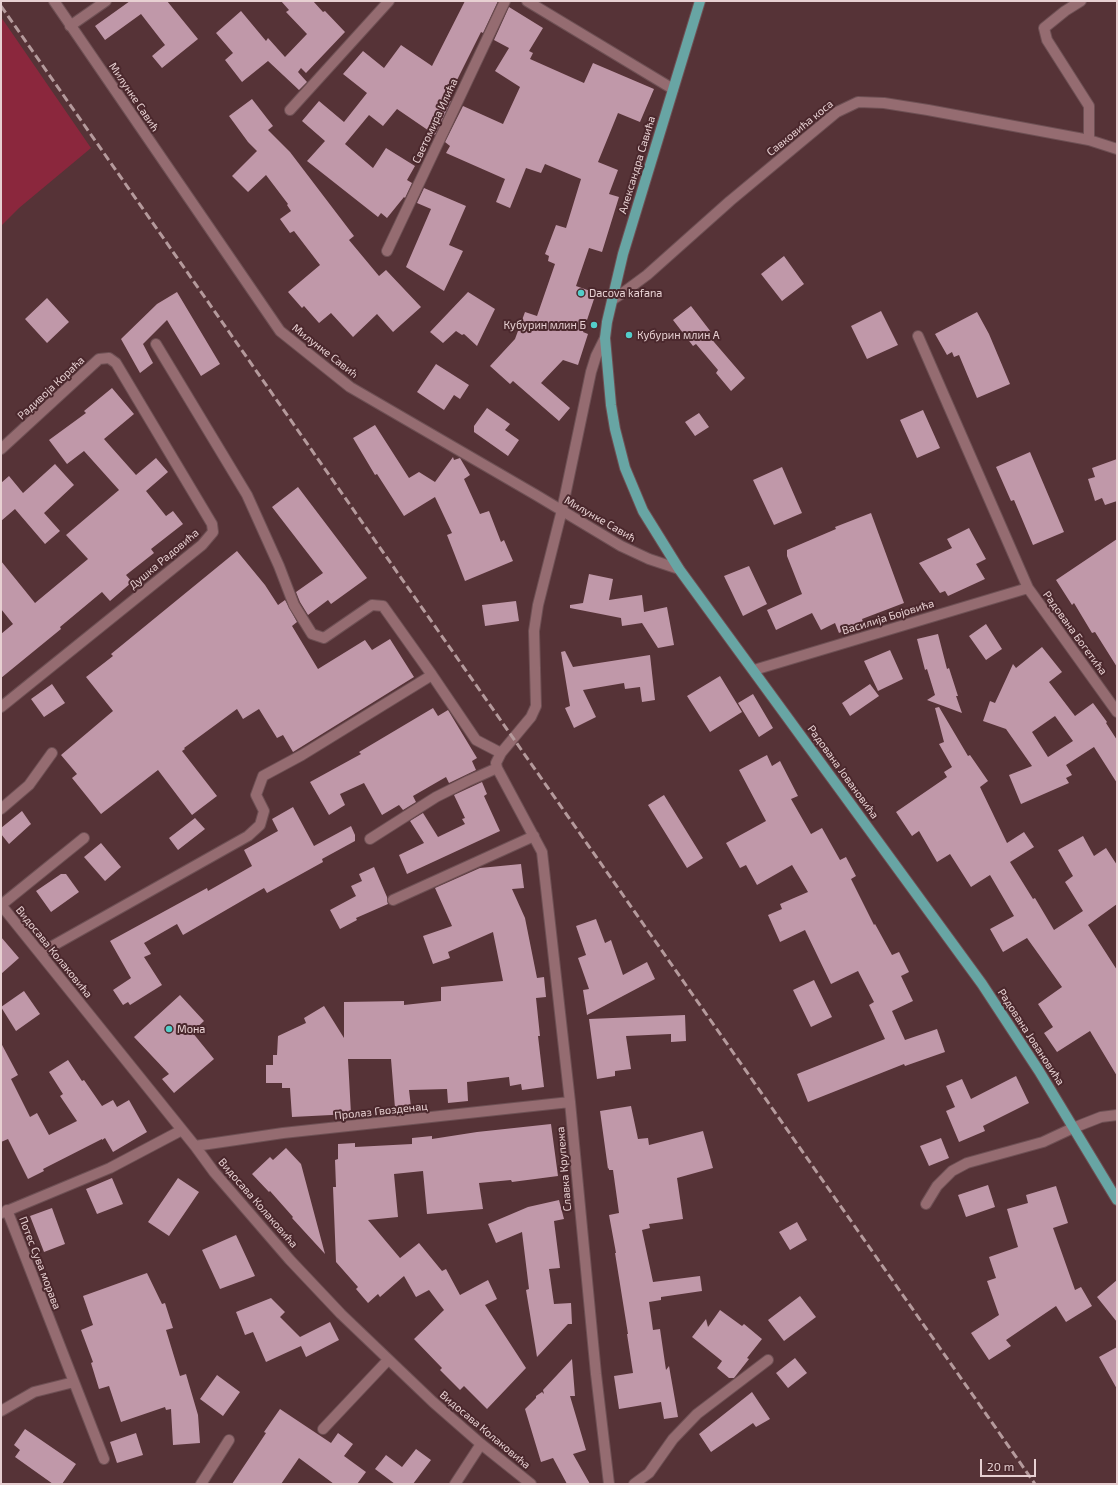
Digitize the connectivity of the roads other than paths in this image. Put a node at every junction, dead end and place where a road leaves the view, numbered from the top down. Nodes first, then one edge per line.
1 (54, 1) edge
2 (106, 1) edge
3 (389, 1) edge
4 (505, 1) edge
5 (527, 1) edge
6 (700, 1) edge
7 (1081, 1) edge
8 (70, 26) junction
9 (673, 89) junction
10 (290, 110) dead end
11 (1089, 140) junction
12 (1117, 150) edge
13 (387, 251) dead end
14 (612, 300) junction
15 (918, 336) dead end
16 (605, 338) junction
17 (156, 344) dead end
18 (99, 360) joint
19 (1, 450) edge
20 (562, 510) junction
21 (679, 568) junction
22 (1028, 588) junction
23 (754, 670) junction
24 (432, 675) junction
25 (1, 707) edge
26 (1117, 712) edge
27 (52, 753) dead end
28 (501, 754) junction
29 (496, 768) junction
30 (1, 809) edge
31 (534, 836) junction
32 (84, 838) dead end
33 (370, 839) dead end
34 (394, 900) dead end
35 (1, 905) edge
36 (40, 953) junction
37 (570, 1102) junction
38 (1117, 1115) edge
39 (1073, 1128) junction
40 (182, 1130) junction
41 (195, 1146) junction
42 (1117, 1200) edge
43 (926, 1204) dead end
44 (4, 1212) edge
45 (388, 1360) junction
46 (768, 1360) dead end
47 (74, 1382) junction
48 (1, 1411) edge
49 (323, 1429) dead end
50 (229, 1440) dead end
51 (481, 1444) junction
52 (104, 1459) dead end
53 (201, 1484) edge
54 (455, 1484) edge
55 (531, 1484) edge
56 (609, 1484) edge
57 (634, 1484) edge

1 - 8 street, Милунке Савић
2 - 8 street
3 - 10 street
4 - 13 street, Светомира Илића
5 - 9 street
6 - 9 main road, Александра Савића
7 - 11 street
8 - 20 street, Милунке Савић
9 - 14 main road, Александра Савића
11 - 12 street, Савковића коса
11 - 14 street, Савковића коса
14 - 16 main road, Александра Савића
15 - 22 street, Радована Богетића
16 - 20 street
16 - 21 main road, Радована Јовановића
17 - 24 street
18 - 19 street, Радивоја Кораћа
18 - 25 street, Душка Радовића
20 - 21 street, Милунке Савић
20 - 28 street
21 - 23 main road, Радована Јовановића
22 - 23 street, Василија Бојовића
22 - 26 street, Радована Богетића
23 - 39 main road, Радована Јовановића
24 - 28 street
24 - 36 street
27 - 30 street
28 - 29 street
29 - 31 street
29 - 33 street
31 - 34 street
31 - 37 street, Славка Крупежа
32 - 35 street
35 - 36 street, Видосава Колаковића
36 - 40 street, Видосава Колаковића
37 - 41 street, Пролаз Гвозденац
37 - 56 street, Славка Крупежа
38 - 39 street
39 - 42 main road, Радована Јовановића
39 - 43 street
40 - 41 street, Видосава Колаковића
40 - 44 street, Потес Сува морава
41 - 45 street, Видосава Колаковића
44 - 47 street, Потес Сува морава
45 - 49 street
45 - 51 street, Видосава Колаковића
46 - 57 street
47 - 48 street
47 - 52 street, Потес Сува морава
50 - 53 street
51 - 54 street
51 - 55 street, Видосава Колаковића

